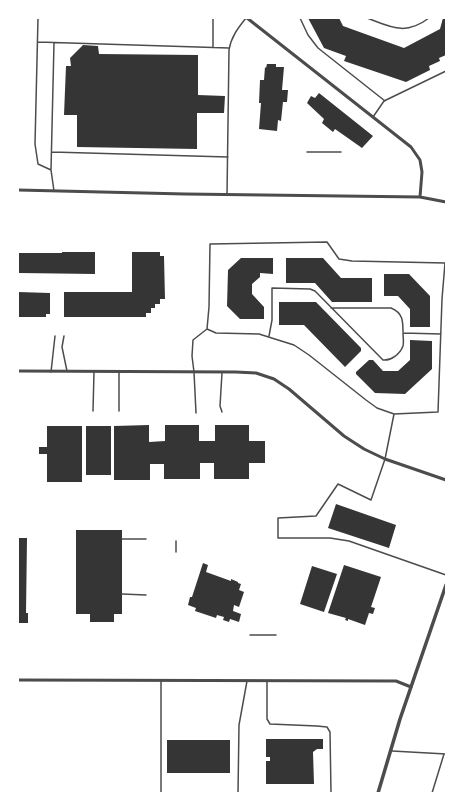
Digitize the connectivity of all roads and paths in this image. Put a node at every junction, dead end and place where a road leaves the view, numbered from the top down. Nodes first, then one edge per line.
1 (38, 18) edge
2 (213, 18) edge
3 (247, 18) edge
4 (300, 18) edge
5 (367, 18) edge
6 (429, 18) edge
7 (38, 42) junction
8 (54, 43) junction
9 (213, 47) junction
10 (229, 48) junction
11 (446, 71) edge
12 (385, 101) junction
13 (373, 117) junction
14 (52, 152) junction
15 (307, 152) dead end
16 (341, 152) dead end
17 (228, 157) junction
18 (51, 170) junction
19 (18, 190) edge
20 (54, 191) junction
21 (227, 195) junction
22 (420, 197) junction
23 (446, 202) edge
24 (331, 308) junction
25 (207, 329) junction
26 (403, 333) junction
27 (441, 334) junction
28 (55, 336) dead end
29 (64, 336) dead end
30 (269, 336) junction
31 (18, 371) edge
32 (51, 372) junction
33 (67, 372) junction
34 (94, 372) junction
35 (119, 372) junction
36 (194, 372) junction
37 (222, 372) junction
38 (93, 411) dead end
39 (119, 411) dead end
40 (222, 412) dead end
41 (196, 413) dead end
42 (394, 414) junction
43 (385, 459) junction
44 (446, 480) edge
45 (122, 539) dead end
46 (146, 539) dead end
47 (176, 541) dead end
48 (176, 552) dead end
49 (446, 575) edge
50 (446, 584) edge
51 (122, 594) dead end
52 (146, 595) dead end
53 (250, 635) dead end
54 (276, 635) dead end
55 (18, 680) edge
56 (161, 680) junction
57 (247, 681) junction
58 (267, 681) junction
59 (411, 687) junction
60 (390, 751) junction
61 (445, 754) edge
62 (161, 793) edge
63 (238, 793) edge
64 (332, 793) edge
65 (378, 793) edge
66 (432, 793) edge

1 - 7 lane
2 - 9 lane
3 - 10 lane
3 - 13 street
4 - 12 lane
5 - 6 lane
7 - 8 lane
7 - 18 lane
8 - 9 lane
8 - 14 lane
9 - 10 lane
10 - 17 lane
11 - 12 lane
12 - 13 lane
13 - 22 street
14 - 17 lane
14 - 18 lane
15 - 16 lane
17 - 21 lane
18 - 20 lane
19 - 20 street
20 - 21 street
21 - 22 street
22 - 23 street
24 - 26 lane
24 - 26 lane
24 - 30 lane
25 - 27 lane
25 - 30 lane
25 - 36 lane
26 - 27 lane
27 - 42 lane
28 - 32 lane
29 - 33 lane
30 - 42 lane
31 - 32 street
32 - 33 street
33 - 34 street
34 - 35 street
34 - 38 lane
35 - 36 street
35 - 39 lane
36 - 37 street
36 - 41 lane
37 - 40 lane
37 - 43 street
42 - 43 lane
43 - 44 street
43 - 49 lane
45 - 46 lane
47 - 48 lane
50 - 59 street
51 - 52 lane
53 - 54 lane
55 - 56 street
56 - 57 street
56 - 62 lane
57 - 58 street
57 - 63 lane
58 - 59 street
58 - 64 lane
59 - 60 street
60 - 61 lane
60 - 65 street
61 - 66 lane

